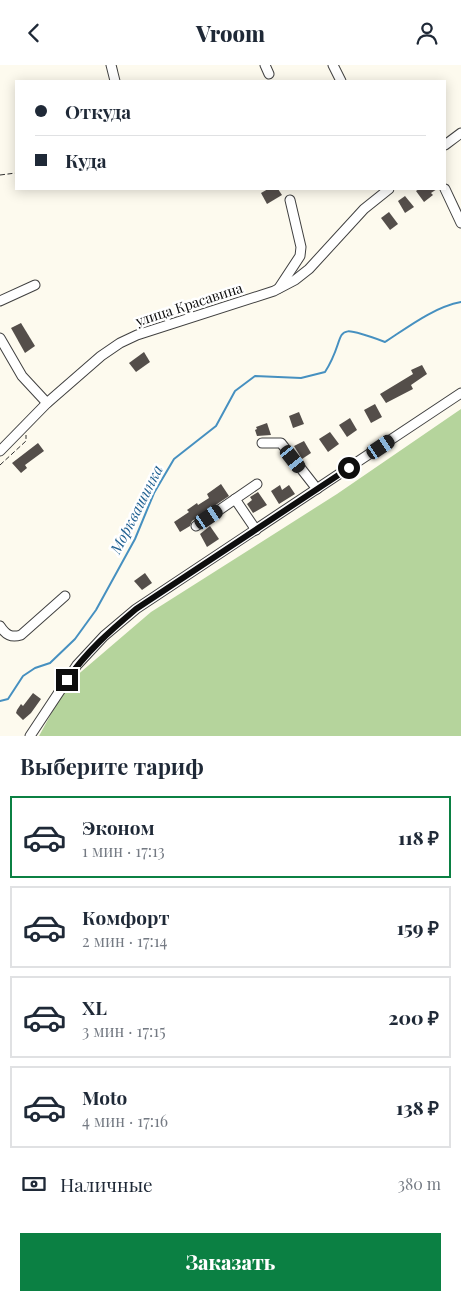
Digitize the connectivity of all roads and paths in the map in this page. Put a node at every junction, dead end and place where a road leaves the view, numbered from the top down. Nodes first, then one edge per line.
1 (111, 65) edge
2 (265, 65) edge
3 (333, 65) edge
4 (269, 74) dead end
5 (115, 80) edge
6 (340, 80) edge
7 (461, 133) edge
8 (446, 144) edge
9 (15, 173) edge
10 (0, 175) edge
11 (387, 190) edge
12 (445, 190) edge
13 (290, 200) dead end
14 (461, 223) edge
15 (35, 285) dead end
16 (279, 288) junction
17 (0, 301) edge
18 (0, 338) edge
19 (461, 393) edge
20 (46, 403) junction
21 (26, 424) junction
22 (262, 443) dead end
23 (0, 451) edge
24 (0, 465) edge
25 (256, 484) dead end
26 (316, 489) junction
27 (235, 499) junction
28 (196, 526) dead end
29 (256, 530) junction
30 (65, 596) dead end
31 (0, 626) edge
32 (30, 736) edge

1 - 5 street
2 - 4 street
3 - 6 street
7 - 8 street
9 - 10 path
11 - 16 street, улица Красавина
12 - 14 street
13 - 16 street
15 - 17 street
16 - 20 street, улица Красавина
18 - 20 street
19 - 26 street
20 - 21 street, улица Красавина
21 - 23 street, улица Красавина
21 - 24 path
22 - 26 street
25 - 27 street
26 - 29 street
27 - 28 street
27 - 29 street
29 - 32 street
30 - 31 street

